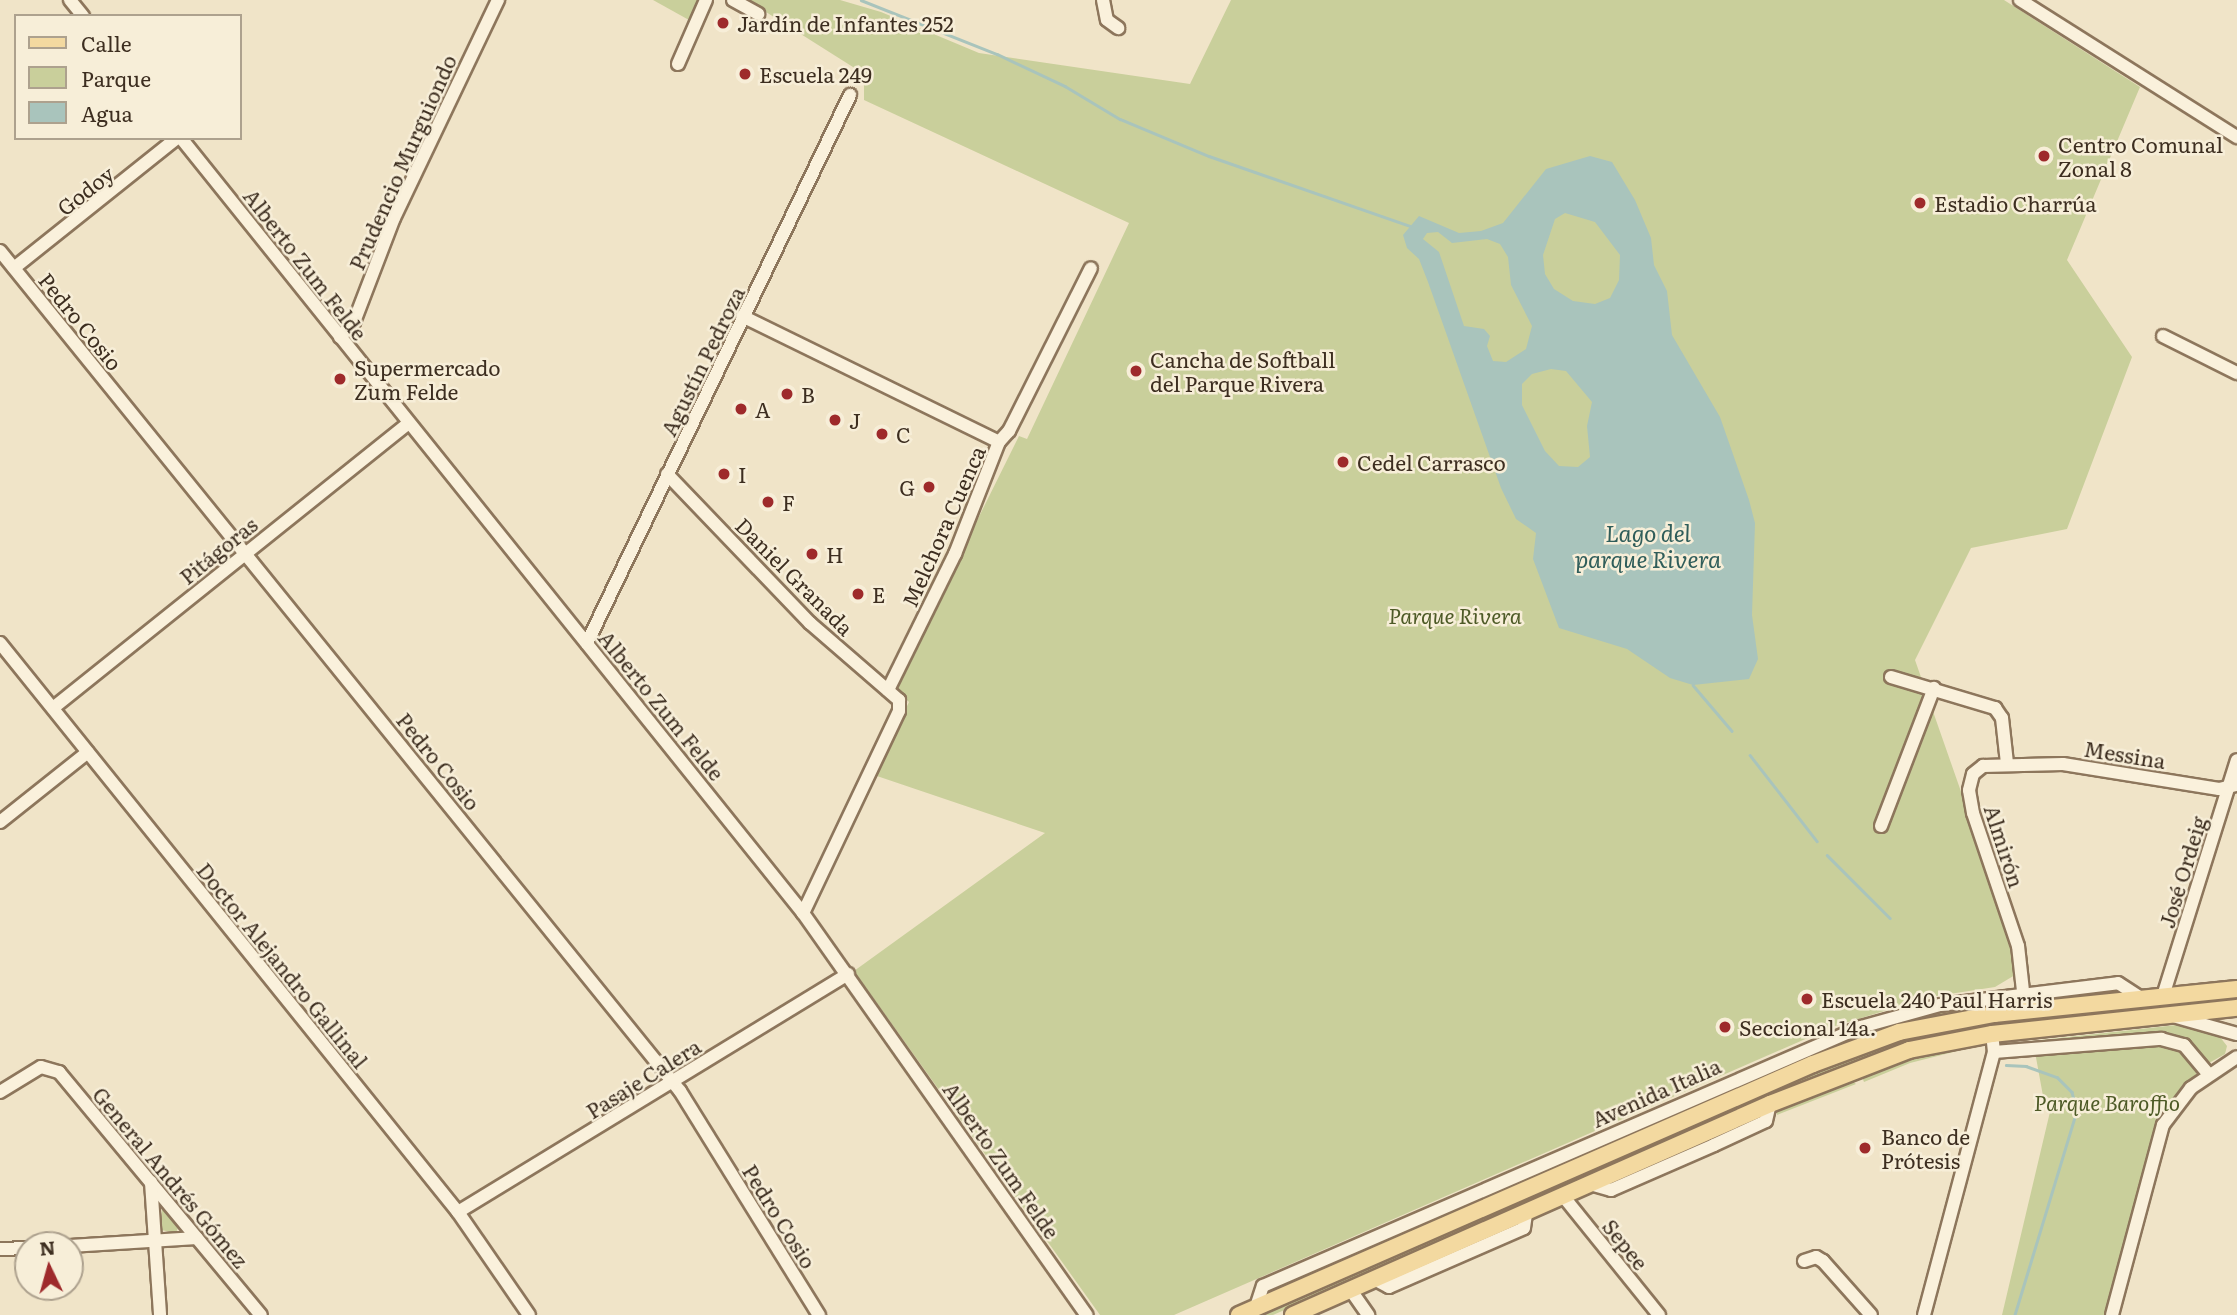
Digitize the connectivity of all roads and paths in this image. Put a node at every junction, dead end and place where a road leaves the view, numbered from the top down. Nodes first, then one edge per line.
1 (70, 0) edge
2 (498, 0) edge
3 (706, 0) edge
4 (733, 0) edge
5 (1103, 0) edge
6 (2020, 0) edge
7 (81, 14) edge
8 (758, 14) dead end
9 (1118, 28) dead end
10 (678, 64) dead end
11 (850, 95) dead end
12 (2237, 137) edge
13 (176, 140) edge
14 (181, 140) edge
15 (0, 251) edge
16 (13, 268) junction
17 (1090, 268) dead end
18 (742, 317) junction
19 (2163, 336) dead end
20 (340, 337) junction
21 (2237, 373) edge
22 (409, 423) junction
23 (999, 442) junction
24 (667, 474) junction
25 (246, 552) junction
26 (0, 643) edge
27 (587, 643) junction
28 (1891, 677) dead end
29 (1934, 688) junction
30 (888, 690) junction
31 (53, 708) junction
32 (88, 751) junction
33 (2237, 760) edge
34 (2007, 764) junction
35 (2233, 786) edge
36 (0, 822) edge
37 (1881, 826) dead end
38 (803, 913) junction
39 (848, 974) junction
40 (2237, 989) edge
41 (2163, 996) junction
42 (2141, 998) junction
43 (2024, 1002) junction
44 (2237, 1008) edge
45 (2169, 1015) junction
46 (2231, 1033) edge
47 (1992, 1034) junction
48 (1994, 1052) junction
49 (2237, 1057) edge
50 (2221, 1066) junction
51 (2210, 1075) junction
52 (673, 1082) junction
53 (0, 1092) edge
54 (1686, 1101) junction
55 (1694, 1117) junction
56 (151, 1182) junction
57 (1563, 1196) junction
58 (458, 1213) junction
59 (197, 1238) junction
60 (155, 1242) junction
61 (84, 1245) edge
62 (1804, 1261) dead end
63 (1350, 1289) junction
64 (1256, 1307) junction
65 (1315, 1310) edge
66 (160, 1315) edge
67 (261, 1315) edge
68 (529, 1315) edge
69 (819, 1315) edge
70 (1087, 1315) edge
71 (1239, 1315) edge
72 (1293, 1315) edge
73 (1368, 1315) edge
74 (1659, 1315) edge
75 (1871, 1315) edge
76 (1924, 1315) edge
77 (2112, 1315) edge

1 - 7 street
2 - 20 street, Prudencio Murguiondo
3 - 10 street
4 - 8 street
5 - 9 street
6 - 12 street
11 - 18 street, Agustín Pedroza
13 - 16 street, Godoy
14 - 20 street, Alberto Zum Felde
15 - 16 street, Pedro Cosio
16 - 25 street, Pedro Cosio
17 - 23 street, Melchora Cuenca
18 - 23 street
18 - 24 street, Agustín Pedroza
19 - 21 street
20 - 22 street, Alberto Zum Felde
22 - 25 street, Pitágoras
22 - 27 street, Alberto Zum Felde
23 - 30 street, Melchora Cuenca
24 - 27 street, Agustín Pedroza
24 - 30 street, Daniel Granada
25 - 31 street, Pitágoras
25 - 52 street, Pedro Cosio
26 - 31 street, Doctor Alejandro Gallinal
27 - 38 street, Alberto Zum Felde
28 - 29 street
29 - 34 street
29 - 37 street
30 - 38 street, Daniel Granada
31 - 32 street, Doctor Alejandro Gallinal
32 - 36 street
32 - 58 street, Doctor Alejandro Gallinal
33 - 35 street, José Ordeig
34 - 35 street, Messina
34 - 43 street, Almirón
35 - 41 street, José Ordeig
38 - 39 street, Alberto Zum Felde
39 - 52 street, Pasaje Calera
39 - 70 street, Alberto Zum Felde
40 - 41 main road, Avenida Italia
41 - 42 main road, Avenida Italia
42 - 43 main road, Avenida Italia
42 - 43 street, Avenida Italia
43 - 54 street, Avenida Italia
43 - 55 main road, Avenida Italia
44 - 45 main road
45 - 46 street
45 - 47 main road
46 - 50 street
47 - 48 street
47 - 57 main road
48 - 51 street
48 - 76 street
49 - 50 street
50 - 51 street
51 - 77 street
52 - 58 street, Pasaje Calera
52 - 69 street, Pedro Cosio
53 - 56 street, General Andrés Gómez
54 - 55 street
54 - 64 street, Avenida Italia
55 - 64 main road, Avenida Italia
56 - 59 street, General Andrés Gómez
56 - 60 street
57 - 63 main road
57 - 74 street, Sepee
58 - 68 street, Doctor Alejandro Gallinal
59 - 60 street
59 - 67 street, General Andrés Gómez
60 - 61 street
60 - 66 street
62 - 75 street
63 - 65 main road
63 - 73 street
64 - 71 main road, Avenida Italia
65 - 72 main road

